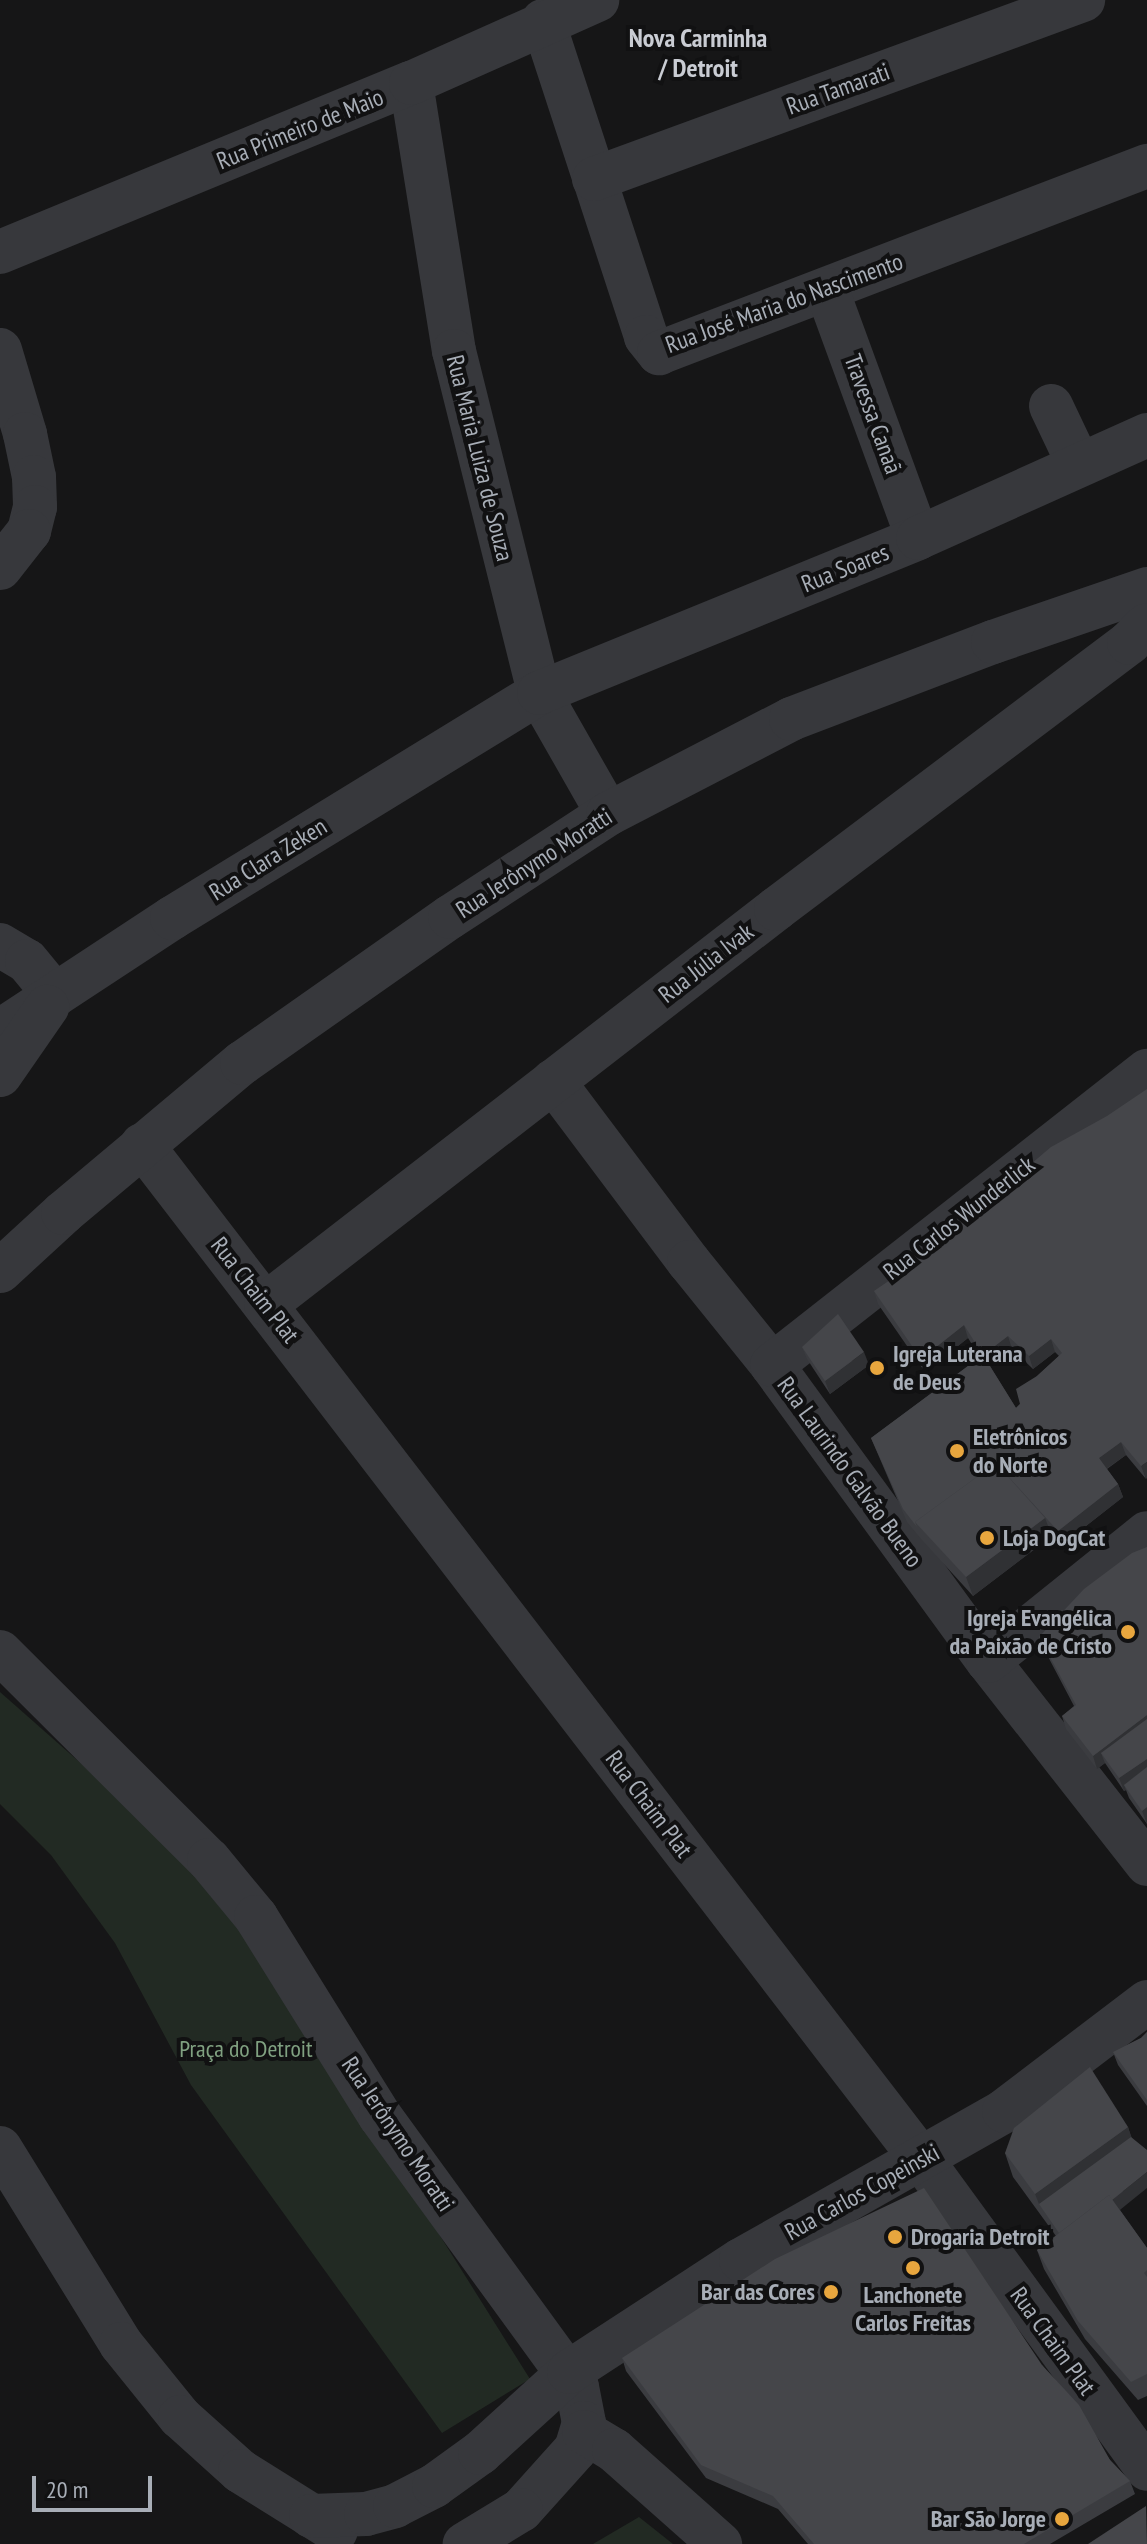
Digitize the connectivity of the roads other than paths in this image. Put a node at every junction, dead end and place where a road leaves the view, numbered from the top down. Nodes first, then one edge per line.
1 (597, 0) edge
2 (1083, 0) edge
3 (522, 18) edge
4 (411, 83) junction
5 (1145, 173) edge
6 (594, 179) junction
7 (0, 252) edge
8 (827, 290) junction
9 (0, 350) edge
10 (1051, 406) dead end
11 (1147, 435) edge
12 (1079, 465) junction
13 (918, 538) junction
14 (0, 568) edge
15 (1147, 589) edge
16 (1147, 625) edge
17 (539, 693) junction
18 (608, 814) junction
19 (0, 945) edge
20 (55, 995) junction
21 (0, 1031) edge
22 (1147, 1071) edge
23 (0, 1075) edge
24 (553, 1081) junction
25 (142, 1145) junction
26 (0, 1271) edge
27 (266, 1304) junction
28 (772, 1365) junction
29 (1147, 1533) edge
30 (0, 1652) edge
31 (988, 1661) junction
32 (1147, 1864) edge
33 (1147, 2002) edge
34 (0, 2148) edge
35 (922, 2160) junction
36 (569, 2372) junction
37 (584, 2432) junction
38 (480, 2453) junction
39 (1147, 2468) edge
40 (311, 2516) junction
41 (507, 2532) edge
42 (362, 2544) edge
43 (467, 2544) edge
44 (720, 2544) edge

1 - 3 street, Rua Primeiro de Maio
2 - 6 street, Rua Tamarati
3 - 4 street, Rua Primeiro de Maio
3 - 6 street, Rua José Maria do Nascimento
4 - 7 street, Rua Primeiro de Maio
4 - 17 street, Rua Maria Luiza de Souza
5 - 8 street, Rua José Maria do Nascimento
6 - 8 street, Rua José Maria do Nascimento
8 - 13 street, Travessa Canaã
9 - 14 street
10 - 12 street
11 - 12 street, Rua Soares
12 - 13 street, Rua Soares
13 - 17 street, Rua Soares
15 - 18 street, Rua Jerônymo Moratti
16 - 24 street, Rua Júlia Ivak
17 - 18 street, Rua Maria Luiza de Souza
17 - 20 street, Rua Clara Zeken
18 - 25 street, Rua Jerônymo Moratti
19 - 20 street
20 - 21 street, Rua Clara Zeken
20 - 23 street
22 - 28 street, Rua Carlos Wunderlick
24 - 27 street, Rua Júlia Ivak
24 - 28 street, Rua Laurindo Galvão Bueno
25 - 26 street, Rua Jerônymo Moratti
25 - 27 street, Rua Chaim Plat
27 - 35 street, Rua Chaim Plat
28 - 31 street, Rua Laurindo Galvão Bueno
29 - 31 street
30 - 36 street, Rua Jerônymo Moratti
31 - 32 street, Rua Laurindo Galvão Bueno
33 - 35 street, Rua Carlos Copeinski
34 - 40 street
35 - 36 street, Rua Carlos Copeinski
35 - 39 street, Rua Chaim Plat
36 - 37 street
36 - 38 street, Rua Carlos Copeinski
37 - 41 street
37 - 44 street
38 - 40 street, Rua Carlos Copeinski
38 - 43 street
40 - 42 street
41 - 43 street

